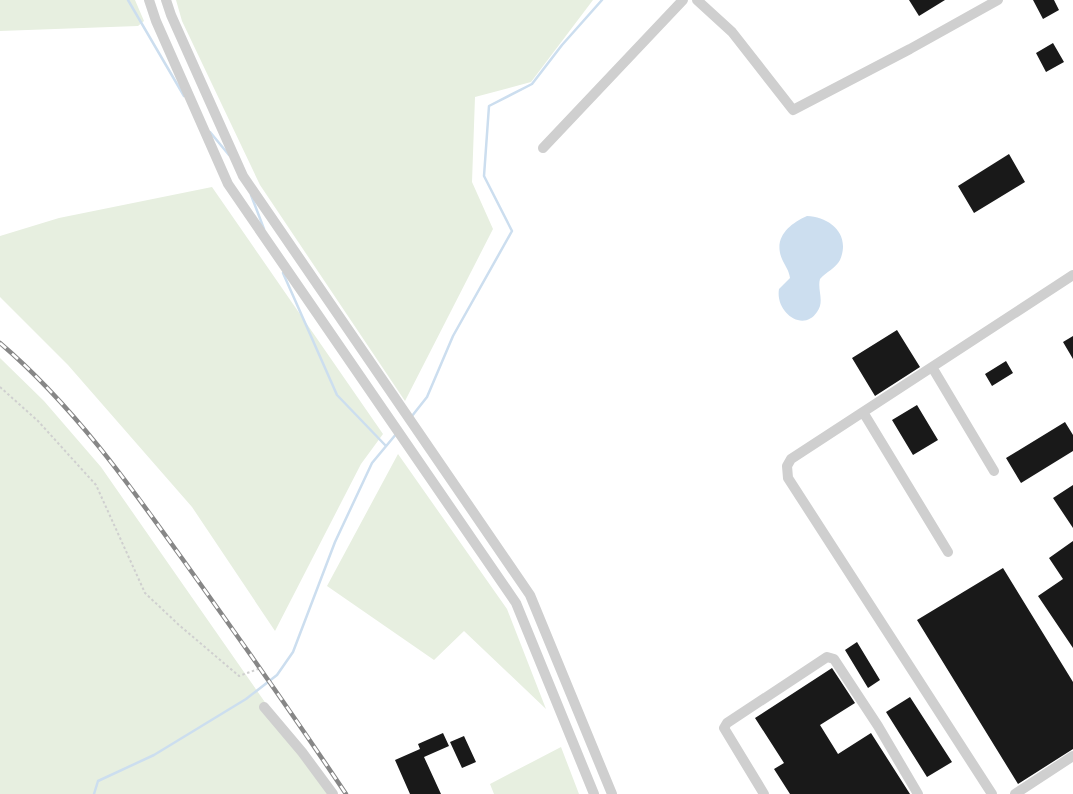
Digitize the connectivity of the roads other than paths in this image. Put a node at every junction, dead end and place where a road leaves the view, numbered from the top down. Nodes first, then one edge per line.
1 (150, 0) edge
2 (166, 0) edge
3 (683, 0) edge
4 (697, 0) edge
5 (998, 0) edge
6 (543, 148) dead end
7 (1073, 275) edge
8 (932, 367) junction
9 (863, 412) junction
10 (994, 471) dead end
11 (948, 552) dead end
12 (264, 707) dead end
13 (1073, 756) edge
14 (333, 794) edge
15 (594, 794) edge
16 (612, 794) edge
17 (764, 794) edge
18 (918, 794) edge
19 (992, 794) edge
20 (1014, 794) edge

1 - 15 street
2 - 16 street
3 - 6 street
4 - 5 street
7 - 8 street
8 - 9 street
8 - 10 street
9 - 11 street
9 - 19 street
12 - 14 street
13 - 20 street
17 - 18 street

